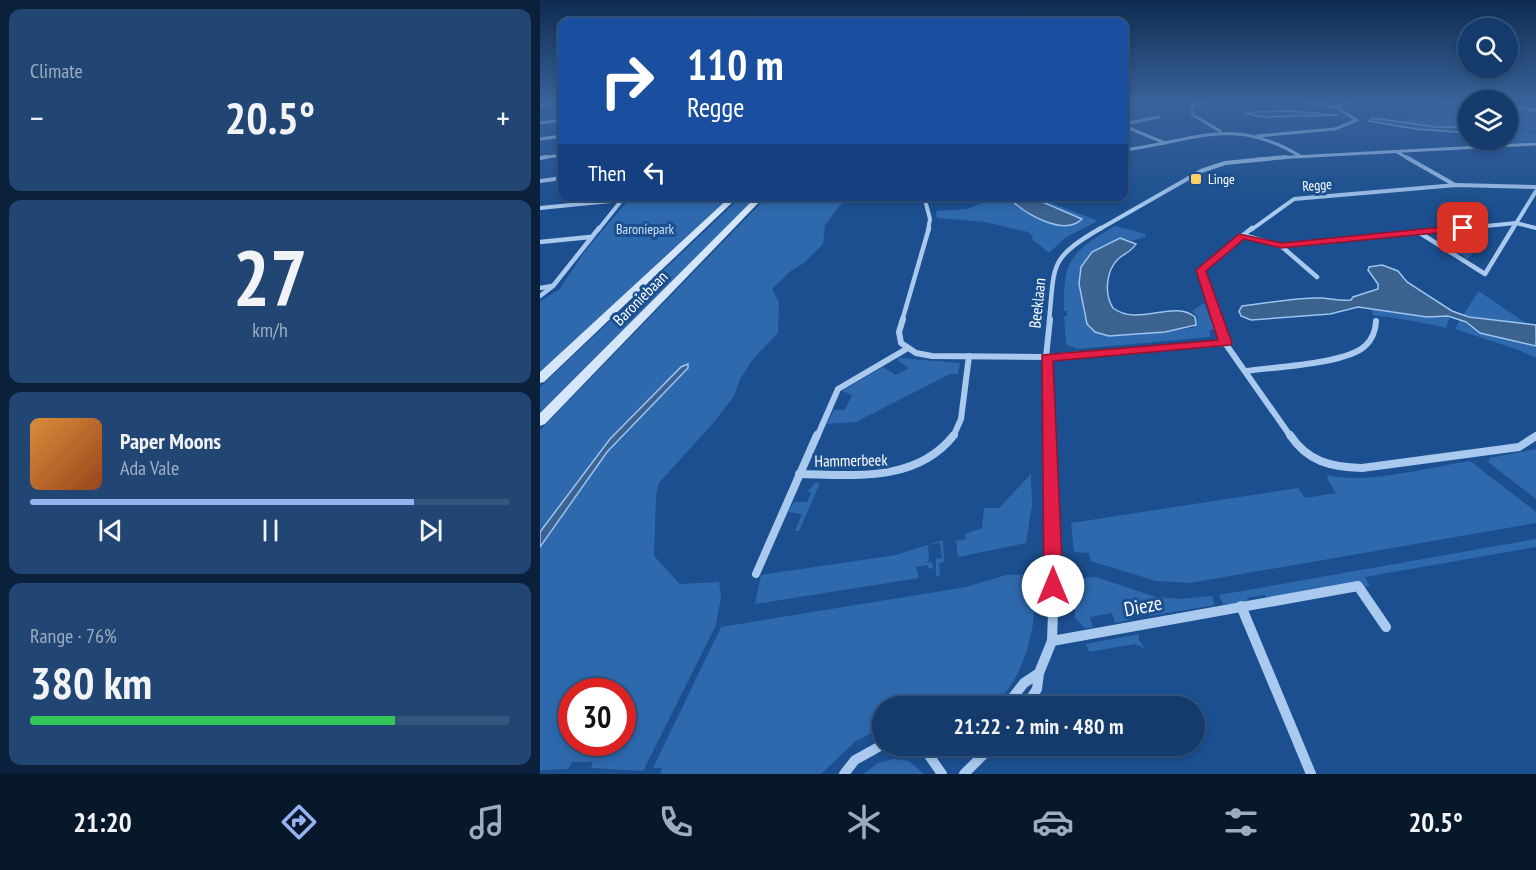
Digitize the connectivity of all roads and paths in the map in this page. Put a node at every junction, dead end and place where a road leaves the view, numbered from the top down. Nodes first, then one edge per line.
1 (1154, 138) edge
2 (1187, 138) edge
3 (1262, 138) edge
4 (1165, 143) junction
5 (1536, 144) edge
6 (1128, 149) edge
7 (1397, 152) junction
8 (558, 156) edge
9 (1301, 156) junction
10 (540, 158) edge
11 (558, 179) edge
12 (540, 181) edge
13 (1456, 185) junction
14 (1536, 189) edge
15 (593, 201) edge
16 (620, 201) edge
17 (731, 201) edge
18 (757, 201) edge
19 (925, 201) edge
20 (540, 208) edge
21 (1516, 223) junction
22 (1536, 228) edge
23 (1419, 232) junction
24 (1243, 236) junction
25 (590, 237) junction
26 (540, 242) edge
27 (1281, 246) junction
28 (1317, 277) dead end
29 (553, 286) junction
30 (540, 288) edge
31 (540, 296) edge
32 (1376, 321) dead end
33 (1225, 343) junction
34 (908, 348) junction
35 (969, 356) junction
36 (1046, 357) junction
37 (1246, 370) junction
38 (540, 379) edge
39 (540, 421) edge
40 (1536, 435) edge
41 (799, 474) junction
42 (756, 574) dead end
43 (1241, 606) junction
44 (1386, 627) dead end
45 (1052, 641) junction
46 (1039, 673) junction
47 (1014, 696) edge
48 (1032, 696) edge
49 (872, 751) edge
50 (929, 756) edge
51 (982, 756) edge
52 (844, 774) edge
53 (942, 774) edge
54 (964, 774) edge
55 (1311, 774) edge

1 - 4 street
2 - 4 street
3 - 9 street
4 - 6 street
5 - 7 street, Beeklaan
7 - 9 street, Beeklaan
7 - 13 street
8 - 10 street
9 - 36 street, Beeklaan
11 - 12 street
13 - 14 street, Regge
13 - 24 street, Regge
14 - 21 street
15 - 20 street
16 - 25 street
17 - 38 main road, Baroniebaan
18 - 39 main road, Baroniebaan
19 - 34 street
21 - 22 street
21 - 23 street
21 - 23 street
23 - 27 street
24 - 27 street
24 - 33 street, Regge
25 - 26 street
25 - 29 street
27 - 28 street
29 - 30 street
29 - 31 street
32 - 37 street
33 - 36 street
33 - 37 street, Regge
34 - 35 street
34 - 41 street, Hammerbeek
35 - 36 street
35 - 41 street, Hammerbeek
36 - 45 street, Beeklaan
37 - 40 street, Regge
41 - 42 street, Hammerbeek
43 - 44 street, Dieze
43 - 45 street, Dieze
43 - 55 street
45 - 46 street, Beeklaan
46 - 47 street, Beeklaan
46 - 48 street, Beeklaan
49 - 52 street
50 - 53 street
51 - 54 street

